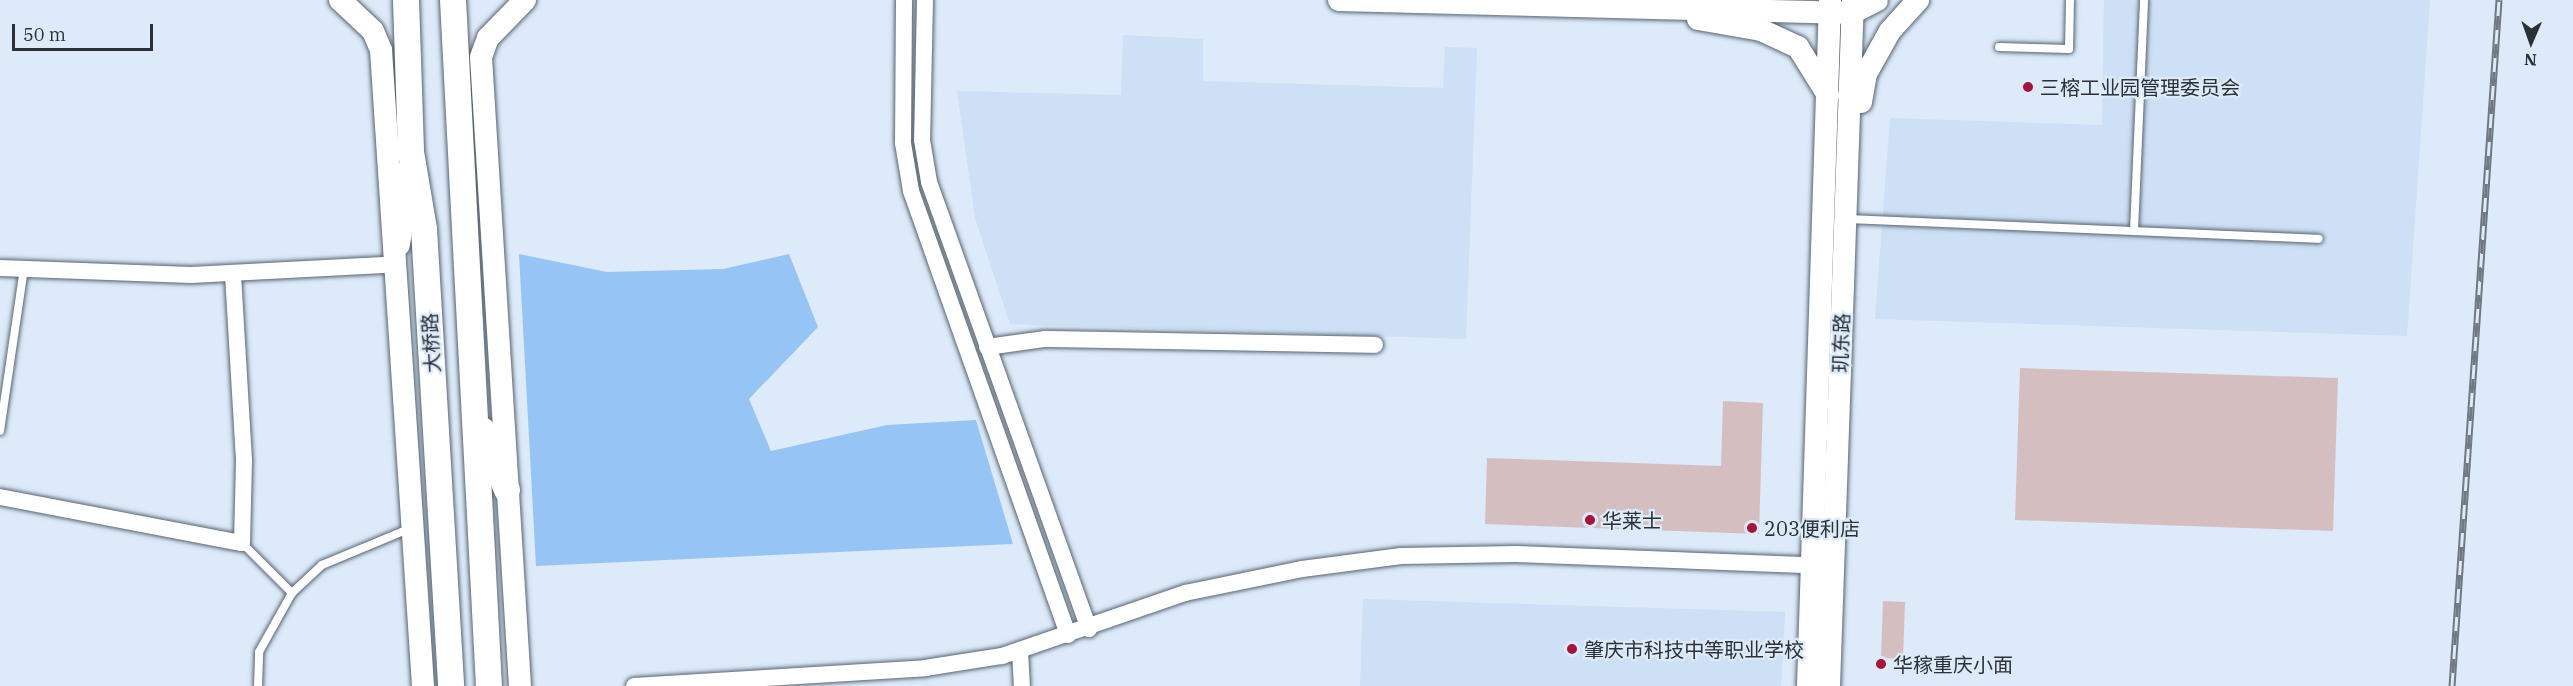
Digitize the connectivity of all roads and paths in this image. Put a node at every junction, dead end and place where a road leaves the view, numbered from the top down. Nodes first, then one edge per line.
1 (340, 0) edge
2 (406, 0) edge
3 (453, 0) edge
4 (525, 0) edge
5 (904, 0) edge
6 (925, 0) edge
7 (1339, 0) edge
8 (1877, 0) edge
9 (1918, 0) edge
10 (2070, 0) edge
11 (2144, 0) edge
12 (1841, 6) edge
13 (1656, 8) junction
14 (1999, 47) dead end
15 (1830, 99) junction
16 (1848, 143) junction
17 (411, 152) junction
18 (1835, 218) junction
19 (2134, 231) junction
20 (2319, 239) dead end
21 (397, 254) junction
22 (0, 268) edge
23 (24, 269) junction
24 (233, 273) junction
25 (1375, 345) dead end
26 (987, 347) junction
27 (474, 410) junction
28 (0, 430) edge
29 (507, 490) junction
30 (0, 497) edge
31 (413, 527) junction
32 (242, 543) junction
33 (1823, 566) junction
34 (292, 593) junction
35 (1089, 629) junction
36 (1068, 635) junction
37 (1020, 650) junction
38 (258, 686) edge
39 (423, 686) edge
40 (451, 686) edge
41 (489, 686) edge
42 (520, 686) edge
43 (634, 686) edge
44 (1022, 686) edge
45 (1808, 686) edge
46 (1829, 686) edge

1 - 21 main road
2 - 17 main road, 大桥路
3 - 27 main road, 大桥路
4 - 29 main road
5 - 36 street
6 - 26 street
7 - 13 main road
8 - 12 main road
9 - 16 main road
10 - 14 lane
11 - 19 lane
12 - 13 main road
12 - 15 main road, 玑东路
12 - 16 main road, 玑东路
13 - 15 main road
15 - 18 main road, 玑东路
16 - 18 main road, 玑东路
17 - 21 main road
17 - 40 main road, 大桥路
18 - 19 lane
18 - 33 main road, 玑东路
19 - 20 lane
21 - 24 street
21 - 31 main road
22 - 23 street
23 - 24 street
23 - 28 lane
24 - 32 street
25 - 26 street
26 - 35 street
27 - 29 main road
27 - 41 main road, 大桥路
29 - 42 main road
30 - 32 street
31 - 34 lane
31 - 39 main road
32 - 34 lane
33 - 35 street
33 - 45 main road, 玑东路
33 - 46 main road, 玑东路
34 - 38 lane
35 - 36 street
36 - 37 street
37 - 43 street
37 - 44 street

